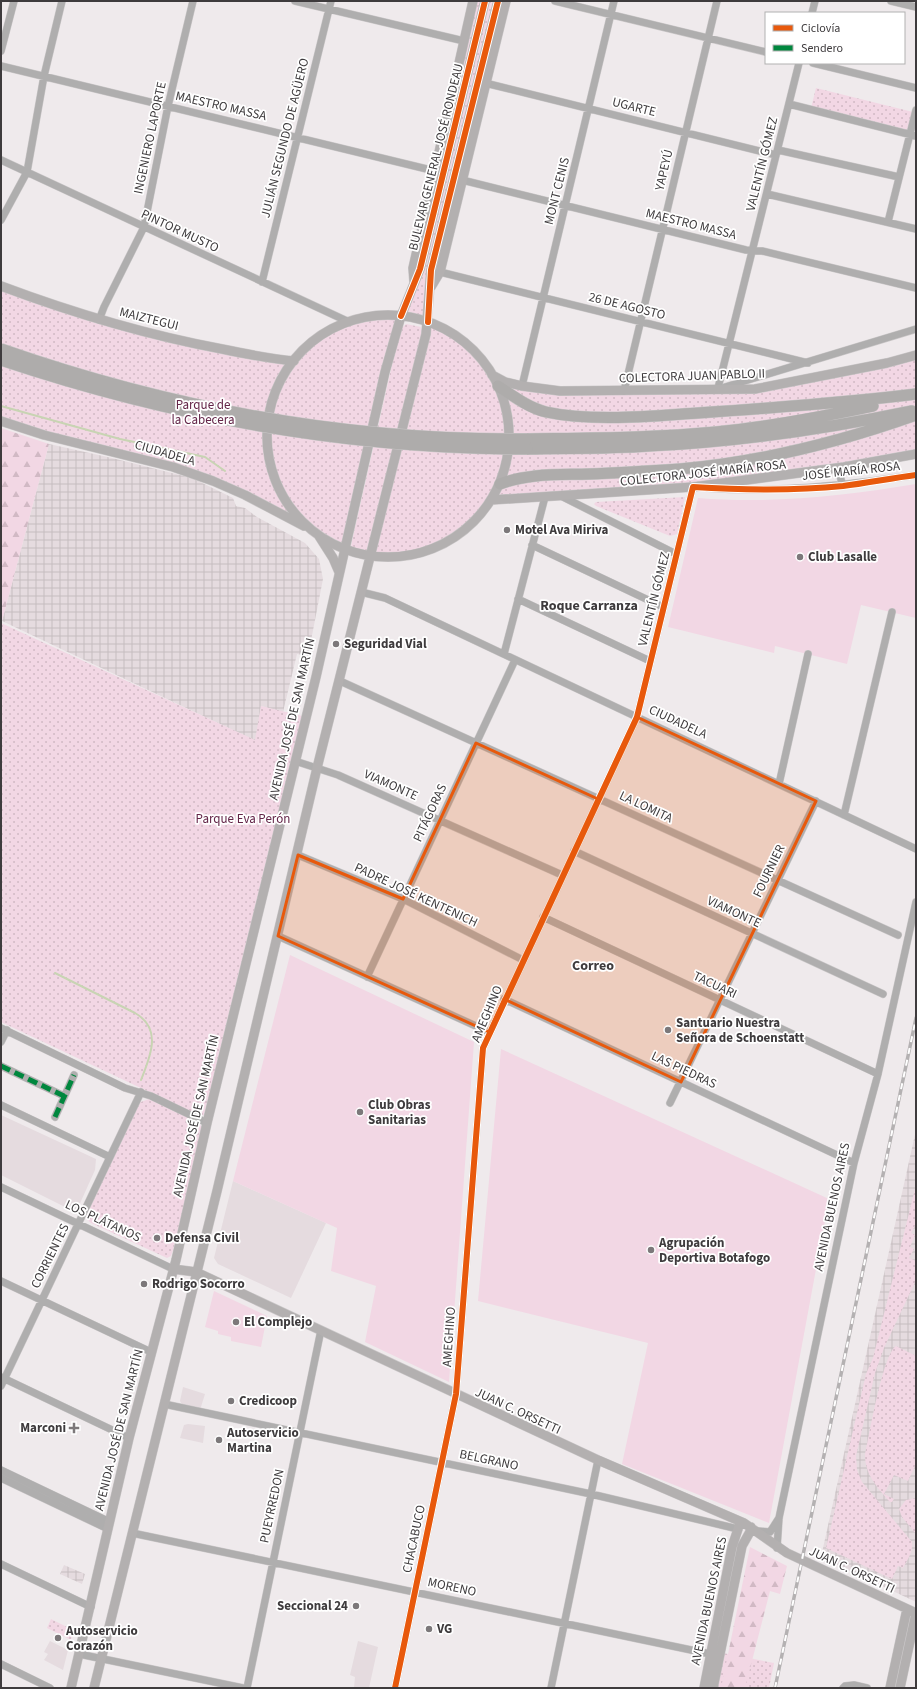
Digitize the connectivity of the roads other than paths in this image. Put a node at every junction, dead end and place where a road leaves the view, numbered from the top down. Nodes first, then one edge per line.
1 (14, 1) edge
2 (62, 1) edge
3 (193, 1) edge
4 (295, 1) edge
5 (331, 1) edge
6 (473, 1) edge
7 (485, 1) edge
8 (498, 1) edge
9 (506, 1) edge
10 (555, 1) edge
11 (614, 1) edge
12 (717, 1) edge
13 (815, 1) edge
14 (891, 1) edge
15 (916, 7) edge
16 (329, 9) junction
17 (812, 12) edge
18 (611, 15) junction
19 (708, 38) junction
20 (464, 41) junction
21 (1, 51) edge
22 (765, 52) edge
23 (799, 64) edge
24 (817, 64) edge
25 (1, 66) edge
26 (44, 76) junction
27 (485, 83) junction
28 (916, 88) edge
29 (789, 104) junction
30 (168, 106) junction
31 (589, 109) junction
32 (916, 110) edge
33 (686, 133) junction
34 (913, 135) edge
35 (298, 137) junction
36 (777, 152) junction
37 (1, 160) edge
38 (435, 171) junction
39 (27, 172) junction
40 (899, 177) junction
41 (462, 180) junction
42 (767, 194) junction
43 (566, 205) junction
44 (1, 220) edge
45 (888, 222) junction
46 (144, 227) junction
47 (663, 229) junction
48 (916, 229) edge
49 (753, 250) junction
50 (440, 272) junction
51 (262, 282) junction
52 (414, 283) junction
53 (1, 286) edge
54 (916, 288) edge
55 (430, 289) junction
56 (543, 297) junction
57 (401, 316) junction
58 (99, 320) junction
59 (349, 322) junction
60 (428, 322) junction
61 (640, 322) junction
62 (916, 329) edge
63 (729, 344) junction
64 (1, 349) edge
65 (916, 354) edge
66 (1, 360) edge
67 (294, 361) junction
68 (808, 363) junction
69 (492, 375) junction
70 (498, 386) junction
71 (522, 386) junction
72 (720, 388) junction
73 (624, 391) junction
74 (916, 395) edge
75 (916, 410) edge
76 (916, 415) edge
77 (1, 421) edge
78 (527, 444) junction
79 (916, 454) edge
80 (844, 467) junction
81 (916, 475) edge
82 (500, 484) junction
83 (843, 486) junction
84 (693, 487) junction
85 (561, 496) junction
86 (545, 497) junction
87 (491, 500) junction
88 (315, 532) junction
89 (532, 545) junction
90 (345, 549) junction
91 (676, 554) junction
92 (370, 556) junction
93 (339, 572) junction
94 (361, 592) junction
95 (518, 598) junction
96 (663, 607) junction
97 (892, 612) dead end
98 (504, 654) junction
99 (808, 654) dead end
100 (515, 660) junction
101 (650, 661) junction
102 (340, 681) junction
103 (637, 717) junction
104 (476, 743) junction
105 (295, 762) junction
106 (317, 768) junction
107 (778, 784) junction
108 (598, 799) junction
109 (816, 802) junction
110 (844, 814) junction
111 (440, 820) junction
112 (916, 850) edge
113 (574, 851) junction
114 (298, 854) junction
115 (562, 875) junction
116 (777, 880) junction
117 (404, 899) junction
118 (916, 902) edge
119 (543, 917) junction
120 (752, 934) junction
121 (898, 935) dead end
122 (278, 936) junction
123 (523, 960) junction
124 (367, 977) junction
125 (883, 994) dead end
126 (504, 999) junction
127 (721, 1000) junction
128 (4, 1029) edge
129 (489, 1032) junction
130 (1, 1042) edge
131 (1, 1066) edge
132 (74, 1074) dead end
133 (878, 1074) junction
134 (681, 1082) junction
135 (141, 1092) junction
136 (64, 1096) junction
137 (670, 1103) dead end
138 (1, 1105) edge
139 (55, 1117) dead end
140 (207, 1123) junction
141 (110, 1157) junction
142 (854, 1163) junction
143 (1, 1187) edge
144 (78, 1224) junction
145 (173, 1269) junction
146 (196, 1272) junction
147 (1, 1281) edge
148 (42, 1300) junction
149 (321, 1330) junction
150 (151, 1352) junction
151 (3, 1378) edge
152 (1, 1386) edge
153 (456, 1394) junction
154 (164, 1404) junction
155 (300, 1432) junction
156 (129, 1438) junction
157 (598, 1460) junction
158 (442, 1462) junction
159 (1, 1470) edge
160 (1, 1478) edge
161 (591, 1494) junction
162 (779, 1518) junction
163 (109, 1525) junction
164 (747, 1529) junction
165 (132, 1532) junction
166 (777, 1548) junction
167 (273, 1562) junction
168 (1, 1564) edge
169 (415, 1592) junction
170 (91, 1607) junction
171 (913, 1612) edge
172 (564, 1623) junction
173 (79, 1654) junction
174 (715, 1655) junction
175 (101, 1658) junction
176 (1, 1664) edge
177 (50, 1688) edge
178 (71, 1688) edge
179 (94, 1688) edge
180 (243, 1688) edge
181 (247, 1688) edge
182 (395, 1688) edge
183 (551, 1688) edge
184 (704, 1688) edge
185 (713, 1688) edge
186 (844, 1688) edge
187 (867, 1688) edge
188 (890, 1688) edge
189 (900, 1688) edge

1 - 21 street
2 - 26 street
3 - 30 street, INGENIERO LAPORTE
4 - 16 street
5 - 16 street, JULIÁN SEGUNDO DE AGÜERO
6 - 20 main road, BULEVAR GENERAL JOSÉ RONDEAU
7 - 52 main road, BULEVAR GENERAL JOSÉ RONDEAU
8 - 55 main road, BULEVAR GENERAL JOSÉ RONDEAU
9 - 27 main road, BULEVAR GENERAL JOSÉ RONDEAU
10 - 18 street
11 - 18 street, MONT CENIS
12 - 19 street, YAPEYÚ
13 - 17 street
14 - 15 street
16 - 20 street
16 - 35 street, JULIÁN SEGUNDO DE AGÜERO
18 - 19 street
18 - 31 street, MONT CENIS
19 - 22 street
19 - 33 street, YAPEYÚ
20 - 38 main road, BULEVAR GENERAL JOSÉ RONDEAU
23 - 29 street, VALENTÍN GÓMEZ
24 - 28 street
25 - 26 street, MAESTRO MASSA
26 - 30 street, MAESTRO MASSA
26 - 39 street
27 - 31 street, UGARTE
27 - 41 main road, BULEVAR GENERAL JOSÉ RONDEAU
29 - 34 street
29 - 36 street, VALENTÍN GÓMEZ
30 - 35 street, MAESTRO MASSA
30 - 46 street, INGENIERO LAPORTE
31 - 33 street, UGARTE
31 - 43 street, MONT CENIS
32 - 34 street
33 - 36 street, UGARTE
33 - 47 street, YAPEYÚ
34 - 40 street
35 - 38 street, MAESTRO MASSA
35 - 51 street, JULIÁN SEGUNDO DE AGÜERO
36 - 40 street, UGARTE
36 - 42 street, VALENTÍN GÓMEZ
37 - 39 street, PINTOR MUSTO
38 - 52 main road, BULEVAR GENERAL JOSÉ RONDEAU
39 - 44 street
39 - 46 street, PINTOR MUSTO
40 - 45 street
41 - 43 street, MAESTRO MASSA
41 - 50 main road, BULEVAR GENERAL JOSÉ RONDEAU
42 - 45 street
42 - 49 street, VALENTÍN GÓMEZ
43 - 47 street, MAESTRO MASSA
43 - 56 street, MONT CENIS
45 - 48 street
46 - 51 street, PINTOR MUSTO
46 - 58 street, INGENIERO LAPORTE
47 - 49 street, MAESTRO MASSA
47 - 61 street, YAPEYÚ
49 - 54 street, MAESTRO MASSA
49 - 63 street, VALENTÍN GÓMEZ
50 - 55 main road, BULEVAR GENERAL JOSÉ RONDEAU
50 - 56 street, 26 DE AGOSTO
51 - 59 street, PINTOR MUSTO
52 - 57 main road, BULEVAR GENERAL JOSÉ RONDEAU
53 - 58 main road, MAIZTEGUI
55 - 60 main road, BULEVAR GENERAL JOSÉ RONDEAU
56 - 61 street, 26 DE AGOSTO
56 - 71 street, MONT CENIS
57 - 59 main road, CIUDADELA
57 - 60 main road, CIUDADELA
57 - 90 main road, BULEVAR GENERAL JOSÉ RONDEAU
58 - 67 main road, MAIZTEGUI
59 - 67 main road, CIUDADELA
60 - 69 main road, CIUDADELA
60 - 92 main road, BULEVAR GENERAL JOSÉ RONDEAU
61 - 63 street, 26 DE AGOSTO
61 - 73 street, YAPEYÚ
62 - 68 street
63 - 68 street, 26 DE AGOSTO
63 - 72 street, VALENTÍN GÓMEZ
64 - 78 highway, bridge
65 - 72 main road, COLECTORA JUAN PABLO II
66 - 78 highway, bridge
67 - 88 main road, CIUDADELA
68 - 72 street
69 - 70 main road, CIUDADELA
69 - 71 main road, COLECTORA JUAN PABLO II
70 - 74 highway
70 - 82 main road, CIUDADELA
71 - 73 main road, COLECTORA JUAN PABLO II
72 - 73 main road, COLECTORA JUAN PABLO II
74 - 78 highway
75 - 78 highway
76 - 82 highway
77 - 88 main road, CIUDADELA
79 - 80 main road, COLECTORA JOSÉ MARÍA ROSA
80 - 83 street
80 - 84 main road, COLECTORA JOSÉ MARÍA ROSA
81 - 83 street, JOSÉ MARÍA ROSA
82 - 87 main road, CIUDADELA
83 - 84 street, JOSÉ MARÍA ROSA
84 - 85 main road, COLECTORA JOSÉ MARÍA ROSA
84 - 91 street, VALENTÍN GÓMEZ
85 - 86 main road, COLECTORA JOSÉ MARÍA ROSA
85 - 91 street
86 - 87 main road, COLECTORA JOSÉ MARÍA ROSA
86 - 89 street
87 - 92 main road, CIUDADELA
88 - 90 main road, CIUDADELA
88 - 93 main road
89 - 95 street
89 - 96 street
90 - 92 main road, CIUDADELA
90 - 93 main road, AVENIDA JOSÉ DE SAN MARTÍN
91 - 96 street, VALENTÍN GÓMEZ
92 - 94 main road
93 - 105 main road, AVENIDA JOSÉ DE SAN MARTÍN
94 - 98 street, CIUDADELA
94 - 102 main road
95 - 98 street
95 - 101 street
96 - 101 street, VALENTÍN GÓMEZ
97 - 110 street
98 - 100 street, CIUDADELA
99 - 107 street
100 - 103 street, CIUDADELA
100 - 104 street, PITÁGORAS
101 - 103 street, VALENTÍN GÓMEZ
102 - 104 street, LA LOMITA
102 - 106 main road
103 - 107 street, CIUDADELA
103 - 108 street, AMEGHINO
104 - 108 street, LA LOMITA
104 - 111 street, PITÁGORAS
105 - 106 street, VIAMONTE
105 - 140 main road, AVENIDA JOSÉ DE SAN MARTÍN
106 - 111 street, VIAMONTE
106 - 114 main road
107 - 109 street, CIUDADELA
108 - 113 street, AMEGHINO
108 - 116 street, LA LOMITA
109 - 110 street, CIUDADELA
109 - 116 street, FOURNIER
110 - 112 street, CIUDADELA
111 - 115 street, VIAMONTE
111 - 117 street, PITÁGORAS
113 - 115 street, AMEGHINO
113 - 120 street, VIAMONTE
114 - 117 street, PADRE JOSÉ KENTENICH
114 - 122 main road
115 - 119 street, AMEGHINO
116 - 120 street, FOURNIER
116 - 121 street, LA LOMITA
117 - 123 street, PADRE JOSÉ KENTENICH
117 - 124 street, PITÁGORAS
118 - 133 street, AVENIDA BUENOS AIRES
119 - 123 street, AMEGHINO
119 - 127 street, TACUARI
120 - 125 street, VIAMONTE
120 - 127 street, FOURNIER
122 - 124 street
122 - 146 main road
123 - 126 street, AMEGHINO
124 - 129 street
126 - 129 street, AMEGHINO
126 - 134 street, LAS PIEDRAS
127 - 133 street, TACUARI
127 - 134 street, FOURNIER
128 - 130 street
128 - 135 street
129 - 153 street, AMEGHINO
131 - 136 street
132 - 136 street
133 - 142 street, AVENIDA BUENOS AIRES
134 - 137 street, FOURNIER
134 - 142 street, LAS PIEDRAS
135 - 140 street
135 - 141 street, CORRIENTES
136 - 139 street
138 - 141 street
140 - 145 main road, AVENIDA JOSÉ DE SAN MARTÍN
141 - 144 street, CORRIENTES
142 - 162 street, AVENIDA BUENOS AIRES
143 - 144 street, LOS PLÁTANOS
144 - 145 street, LOS PLÁTANOS
144 - 148 street, CORRIENTES
145 - 146 main road, LOS PLÁTANOS
145 - 150 main road, AVENIDA JOSÉ DE SAN MARTÍN
146 - 149 main road, JUAN C. ORSETTI
146 - 154 main road
147 - 148 street
148 - 150 street
148 - 151 street, CORRIENTES
149 - 153 main road, JUAN C. ORSETTI
149 - 155 street, PUEYRREDON
150 - 156 main road, AVENIDA JOSÉ DE SAN MARTÍN
151 - 152 street, CORRIENTES
151 - 156 street
153 - 157 main road, JUAN C. ORSETTI
153 - 158 street, CHACABUCO
154 - 155 street, BELGRANO
154 - 165 main road
155 - 158 street, BELGRANO
155 - 167 street, PUEYRREDON
156 - 163 main road, AVENIDA JOSÉ DE SAN MARTÍN
157 - 161 street
157 - 164 main road, JUAN C. ORSETTI
158 - 161 street, BELGRANO
158 - 169 street, CHACABUCO
159 - 163 street
160 - 163 street
161 - 164 street, BELGRANO
161 - 172 street
162 - 164 street
162 - 166 street, AVENIDA BUENOS AIRES
163 - 170 main road, AVENIDA JOSÉ DE SAN MARTÍN
164 - 166 main road, JUAN C. ORSETTI
164 - 174 main road, AVENIDA BUENOS AIRES
165 - 167 street, MORENO
165 - 175 main road
166 - 171 main road, JUAN C. ORSETTI
167 - 169 street, MORENO
167 - 181 street, PUEYRREDON
168 - 170 street
169 - 172 street, MORENO
169 - 182 street, CHACABUCO
170 - 173 main road, AVENIDA JOSÉ DE SAN MARTÍN
171 - 188 main road
171 - 189 main road
172 - 174 street, MORENO
172 - 183 street
173 - 175 street
173 - 178 main road, AVENIDA JOSÉ DE SAN MARTÍN
174 - 184 main road, AVENIDA BUENOS AIRES
174 - 185 main road, AVENIDA BUENOS AIRES
175 - 179 main road
175 - 180 street
176 - 177 street
186 - 187 street

